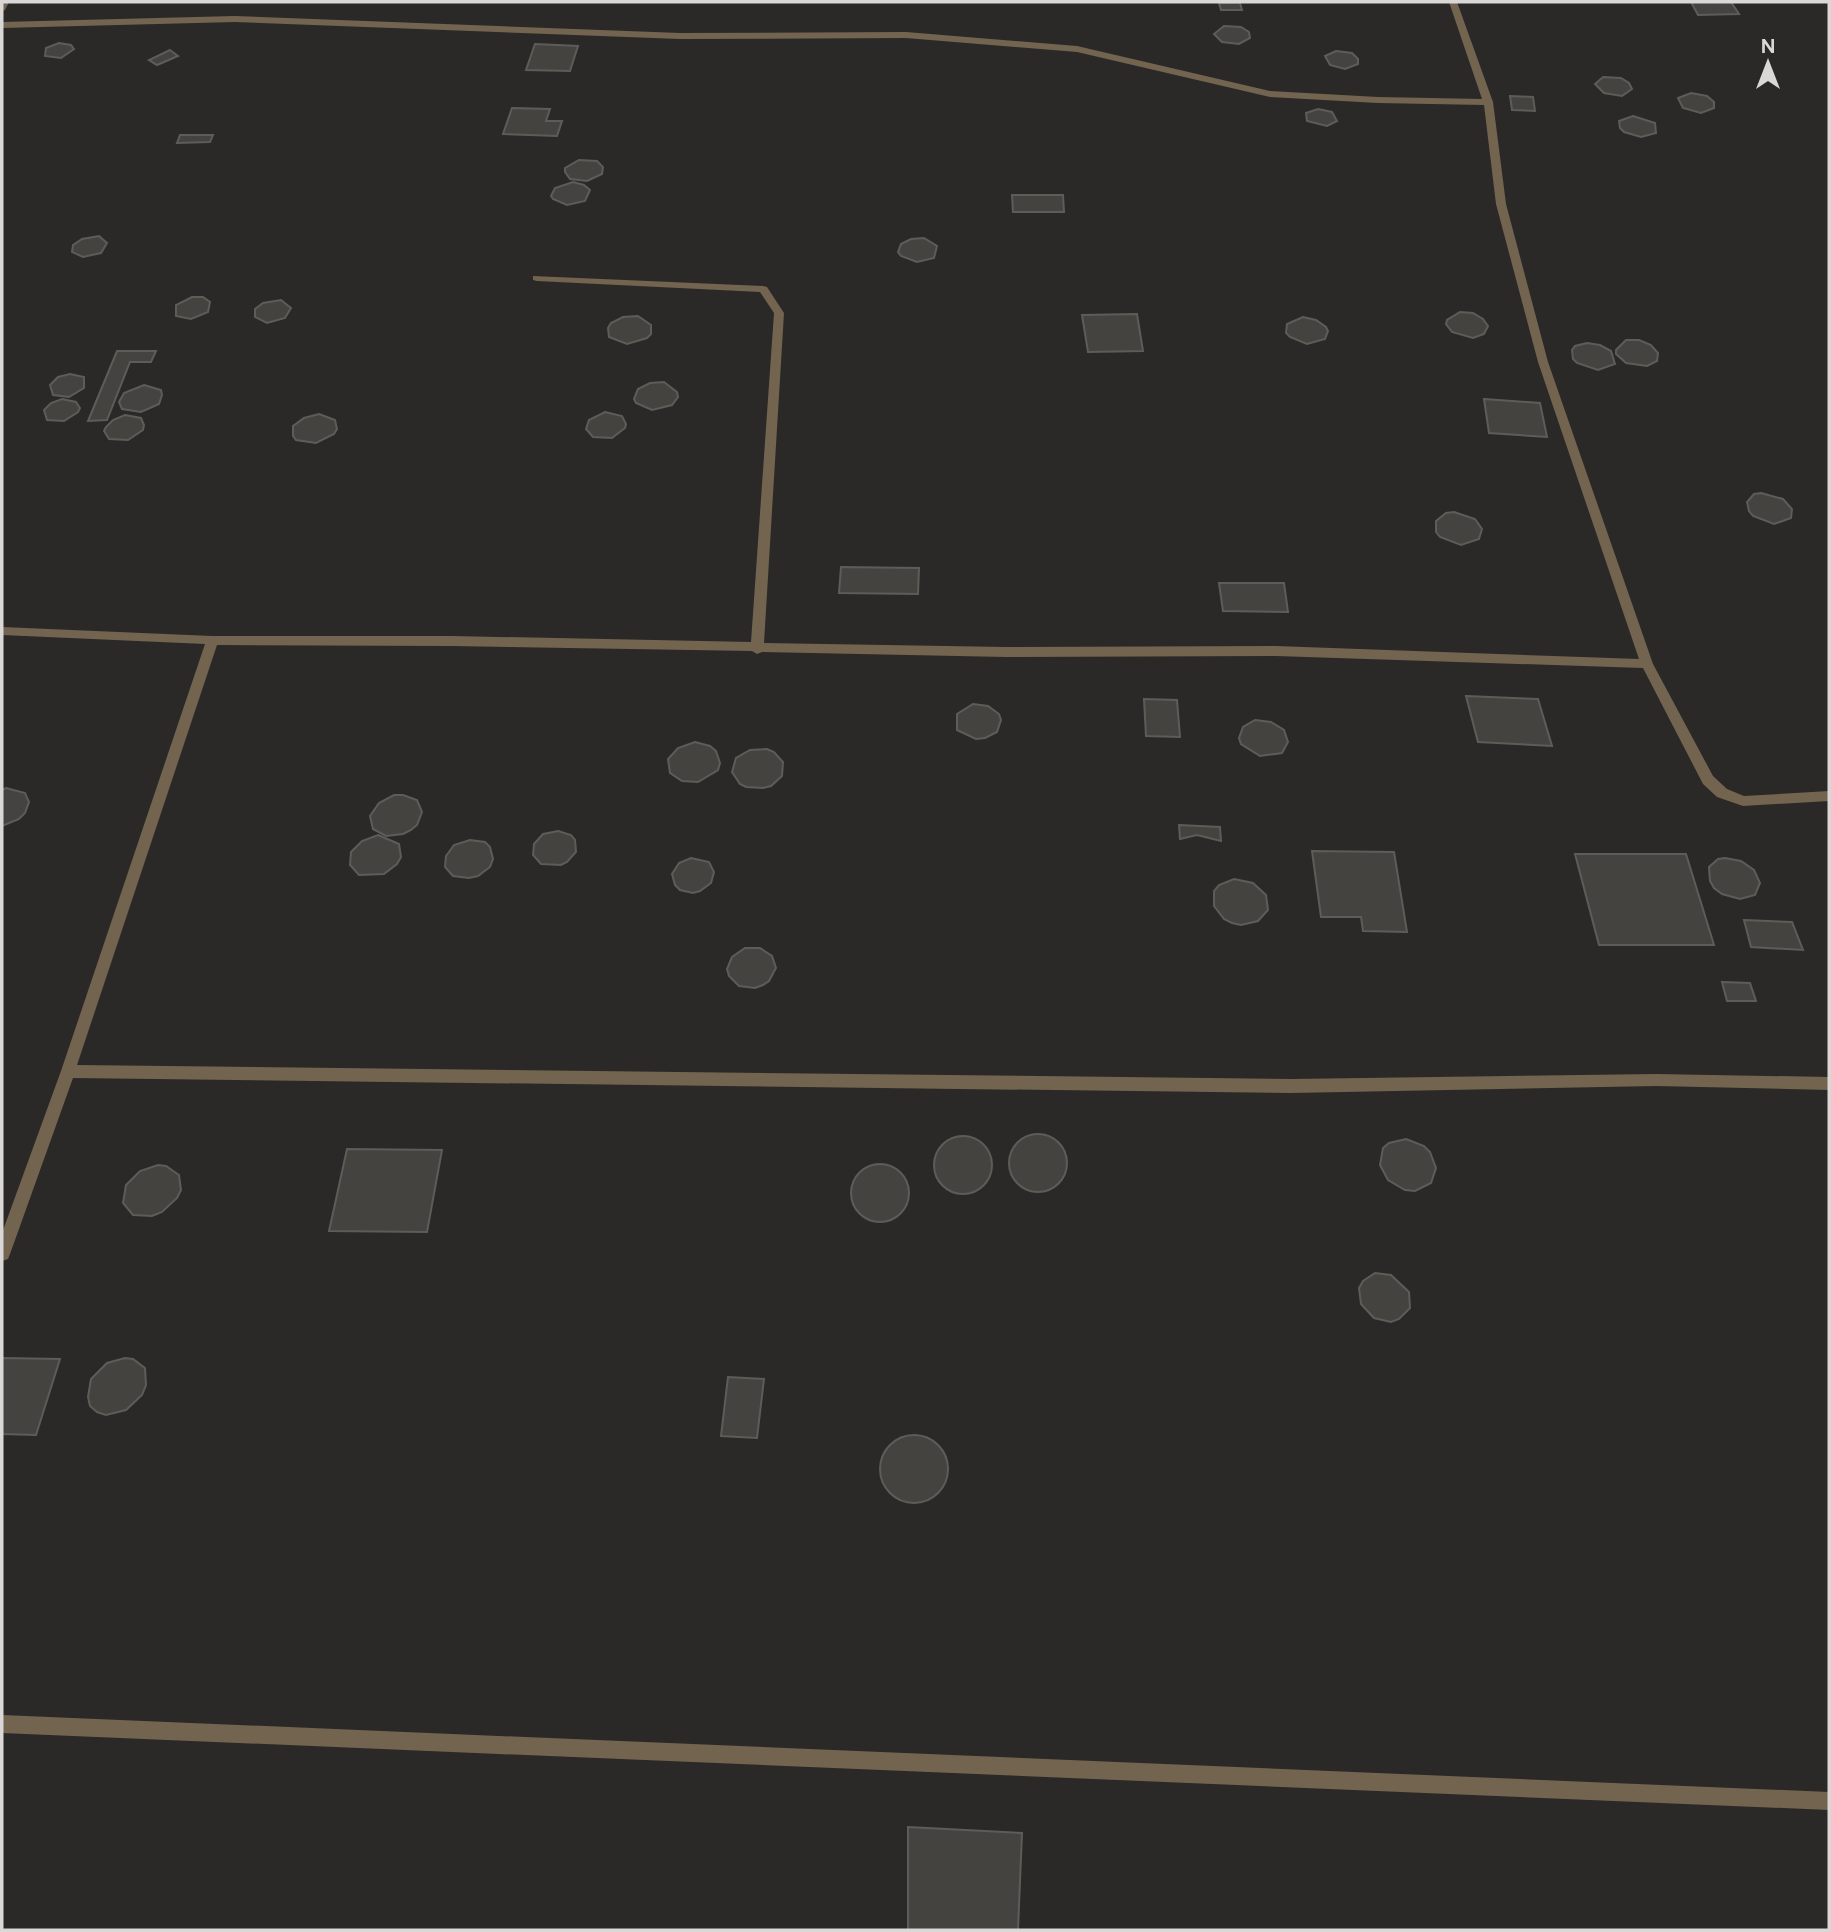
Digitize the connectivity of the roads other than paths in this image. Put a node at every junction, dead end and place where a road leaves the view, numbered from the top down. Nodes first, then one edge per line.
1 (5, 2) edge
2 (1453, 2) edge
3 (2, 8) edge
4 (2, 25) edge
5 (1488, 102) junction
6 (537, 278) dead end
7 (2, 631) edge
8 (212, 640) junction
9 (757, 649) junction
10 (1647, 664) junction
11 (1829, 796) edge
12 (68, 1071) junction
13 (1829, 1084) edge
14 (2, 1254) edge
15 (2, 1724) edge
16 (1829, 1801) edge

1 - 3 street
2 - 5 street
4 - 5 street
5 - 10 street
6 - 9 street
7 - 8 street
8 - 9 street
8 - 12 street
9 - 10 street
10 - 11 street
12 - 13 street
12 - 14 street
15 - 16 street

